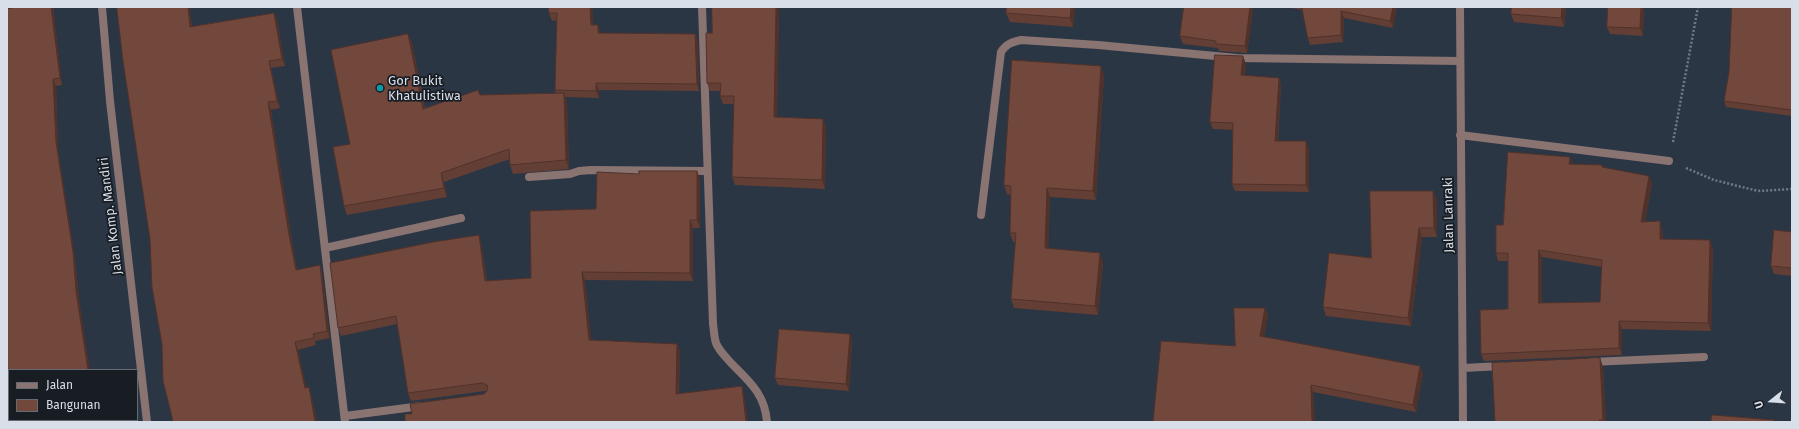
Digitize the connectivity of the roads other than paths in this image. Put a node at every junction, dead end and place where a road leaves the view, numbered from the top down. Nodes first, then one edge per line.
1 (102, 7) edge
2 (297, 7) edge
3 (702, 7) edge
4 (1460, 7) edge
5 (1460, 61) junction
6 (1460, 134) junction
7 (1669, 161) road end
8 (707, 170) junction
9 (529, 176) edge
10 (981, 215) dead end
11 (461, 218) dead end
12 (325, 248) junction
13 (1704, 357) dead end
14 (1580, 363) edge
15 (1510, 366) edge
16 (1463, 368) junction
17 (431, 404) edge
18 (345, 419) edge
19 (147, 422) edge
20 (767, 422) edge
21 (1463, 422) edge

1 - 19 street, Jalan Komp. Mandiri
2 - 12 street
3 - 8 street
4 - 5 street, Jalan Lanraki
5 - 6 street, Jalan Lanraki
5 - 10 street
6 - 7 street
6 - 16 street, Jalan Lanraki
8 - 9 street
8 - 20 street
11 - 12 street
12 - 18 street
13 - 14 street
15 - 16 street
16 - 21 street, Jalan Lanraki
17 - 18 street

